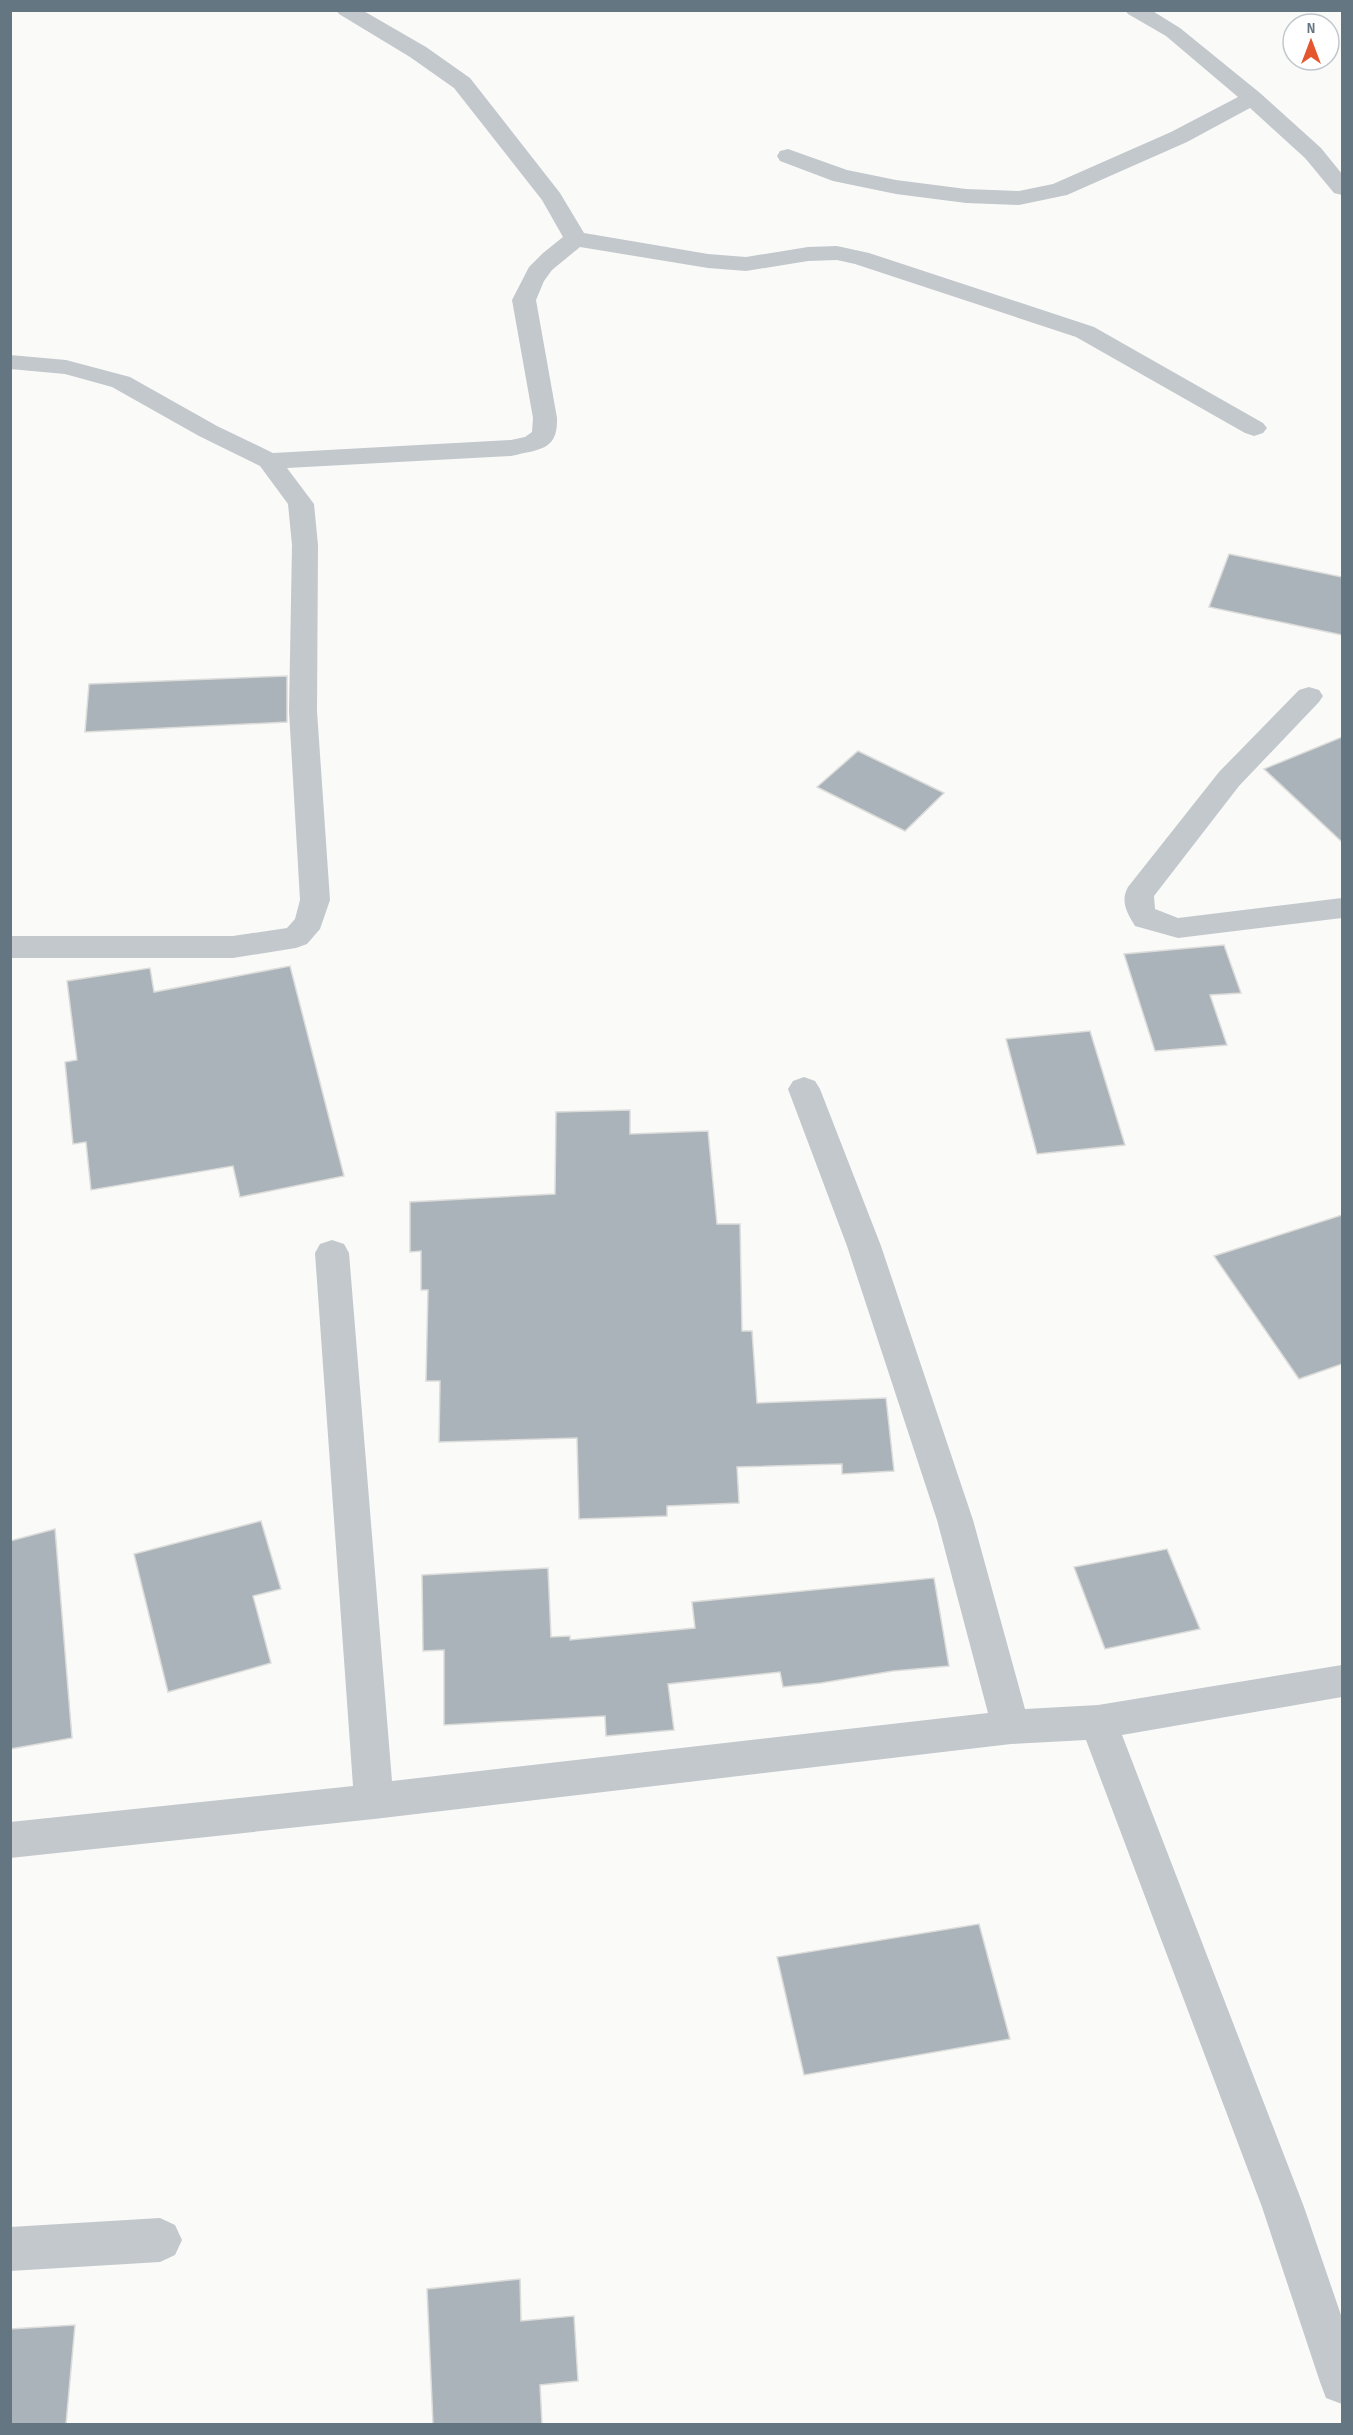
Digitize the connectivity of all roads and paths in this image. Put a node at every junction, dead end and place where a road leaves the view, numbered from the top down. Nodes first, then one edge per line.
1 (346, 10) edge
2 (1135, 10) edge
3 (1252, 98) junction
4 (788, 156) dead end
5 (1342, 188) edge
6 (576, 239) junction
7 (10, 362) edge
8 (1254, 428) dead end
9 (269, 461) junction
10 (1309, 696) dead end
11 (1342, 908) edge
12 (10, 947) edge
13 (804, 1089) dead end
14 (332, 1253) dead end
15 (1342, 1681) edge
16 (1098, 1722) junction
17 (1011, 1726) junction
18 (374, 1801) junction
19 (10, 1840) edge
20 (159, 2240) dead end
21 (10, 2248) edge
22 (1342, 2382) edge

1 - 6 street
2 - 3 street
3 - 4 street
3 - 5 street
6 - 8 street
6 - 9 street
7 - 9 street
9 - 12 street
10 - 11 street
13 - 17 street
14 - 18 street
15 - 16 street
16 - 17 street
16 - 22 street
17 - 18 street
18 - 19 street
20 - 21 street

